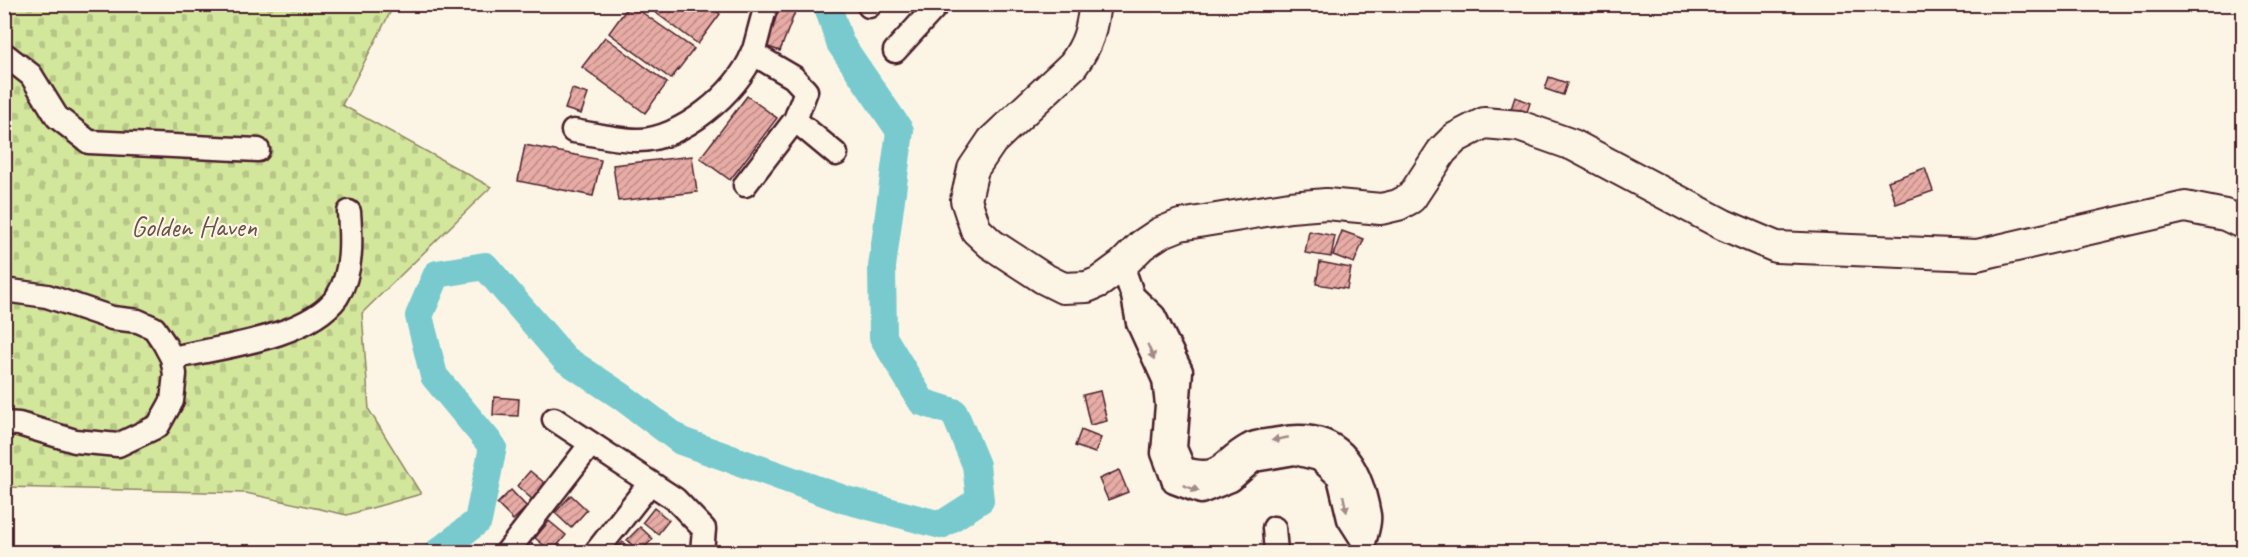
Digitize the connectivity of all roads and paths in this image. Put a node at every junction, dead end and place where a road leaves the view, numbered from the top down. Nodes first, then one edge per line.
1 (766, 4) edge
2 (938, 4) edge
3 (1095, 4) edge
4 (895, 51) dead end
5 (752, 53) junction
6 (4, 54) edge
7 (795, 120) junction
8 (573, 131) dead end
9 (258, 150) dead end
10 (836, 154) dead end
11 (745, 185) dead end
12 (349, 212) dead end
13 (2244, 224) edge
14 (1122, 265) junction
15 (4, 290) edge
16 (172, 358) junction
17 (554, 418) dead end
18 (4, 423) edge
19 (591, 444) junction
20 (650, 483) junction
21 (1274, 528) dead end
22 (1363, 547) edge
23 (507, 552) edge
24 (596, 552) edge
25 (702, 552) edge
26 (1276, 552) edge

1 - 5 street
2 - 4 street
3 - 14 main road
5 - 7 street
5 - 8 street
6 - 9 street
7 - 10 street
7 - 11 street
12 - 16 street
13 - 14 main road
14 - 22 street
15 - 16 street
16 - 18 street
17 - 19 street
19 - 20 street
19 - 23 street
20 - 24 street
20 - 25 street
21 - 26 street

